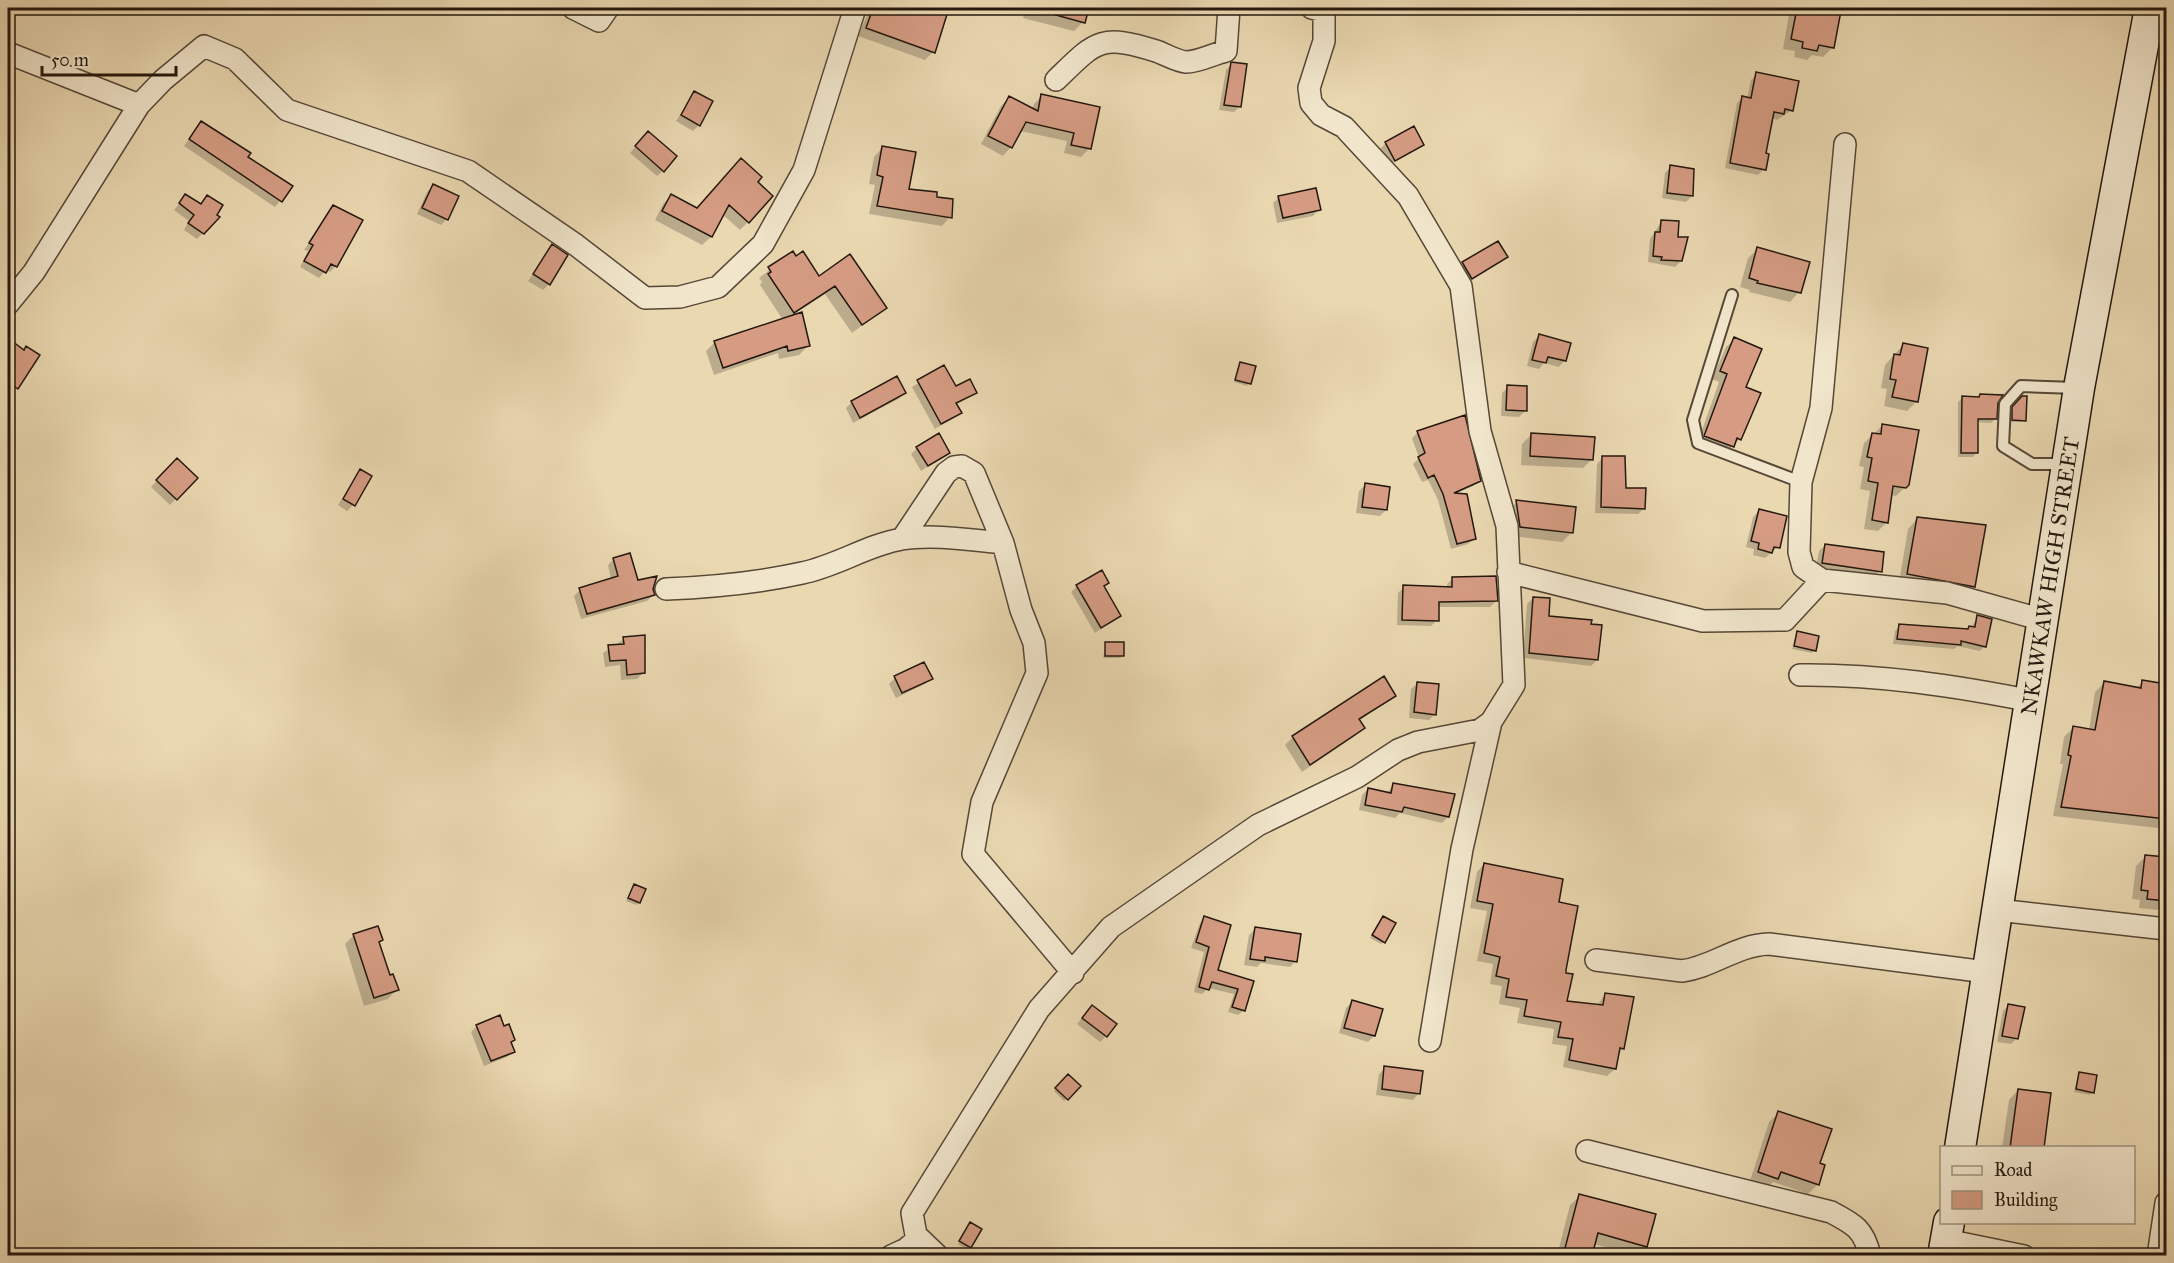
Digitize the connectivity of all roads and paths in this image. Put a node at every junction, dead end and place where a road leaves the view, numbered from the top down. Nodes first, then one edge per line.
1 (573, 8) edge
2 (608, 8) edge
3 (855, 8) edge
4 (1229, 8) edge
5 (1312, 8) edge
6 (2150, 8) edge
7 (8, 53) edge
8 (1056, 80) dead end
9 (139, 105) junction
10 (1845, 144) dead end
11 (1732, 295) dead end
12 (8, 304) edge
13 (2079, 388) junction
14 (2067, 464) junction
15 (1801, 482) junction
16 (902, 539) junction
17 (1002, 543) junction
18 (1508, 572) junction
19 (1822, 580) junction
20 (666, 589) dead end
21 (2043, 620) junction
22 (1800, 675) dead end
23 (2032, 700) junction
24 (1491, 722) junction
25 (1998, 910) junction
26 (2166, 928) edge
27 (1596, 960) dead end
28 (1986, 972) junction
29 (1073, 973) junction
30 (1430, 1041) dead end
31 (1960, 1146) edge
32 (1587, 1151) dead end
33 (2166, 1203) edge
34 (919, 1238) junction
35 (1946, 1239) edge
36 (2020, 1255) edge
37 (891, 1256) edge
38 (938, 1256) edge
39 (1870, 1256) edge
40 (2158, 1256) edge

1 - 2 street
3 - 9 street
4 - 8 street
5 - 18 street
6 - 13 main road, NKAWKAW HIGH STREET
7 - 9 street
9 - 12 street
10 - 15 street
11 - 15 lane
13 - 14 main road, NKAWKAW HIGH STREET
13 - 14 lane
14 - 21 main road, NKAWKAW HIGH STREET
15 - 19 street
16 - 17 street
16 - 17 street
16 - 20 street
17 - 29 street
18 - 19 street
18 - 24 street
19 - 21 street
21 - 23 main road, NKAWKAW HIGH STREET
22 - 23 street
23 - 25 main road, NKAWKAW HIGH STREET
24 - 29 street
24 - 30 street
25 - 26 street
25 - 28 main road, NKAWKAW HIGH STREET
27 - 28 street
28 - 31 main road, NKAWKAW HIGH STREET
29 - 34 street
32 - 39 street
33 - 40 street
34 - 37 street
34 - 38 street
35 - 36 street

